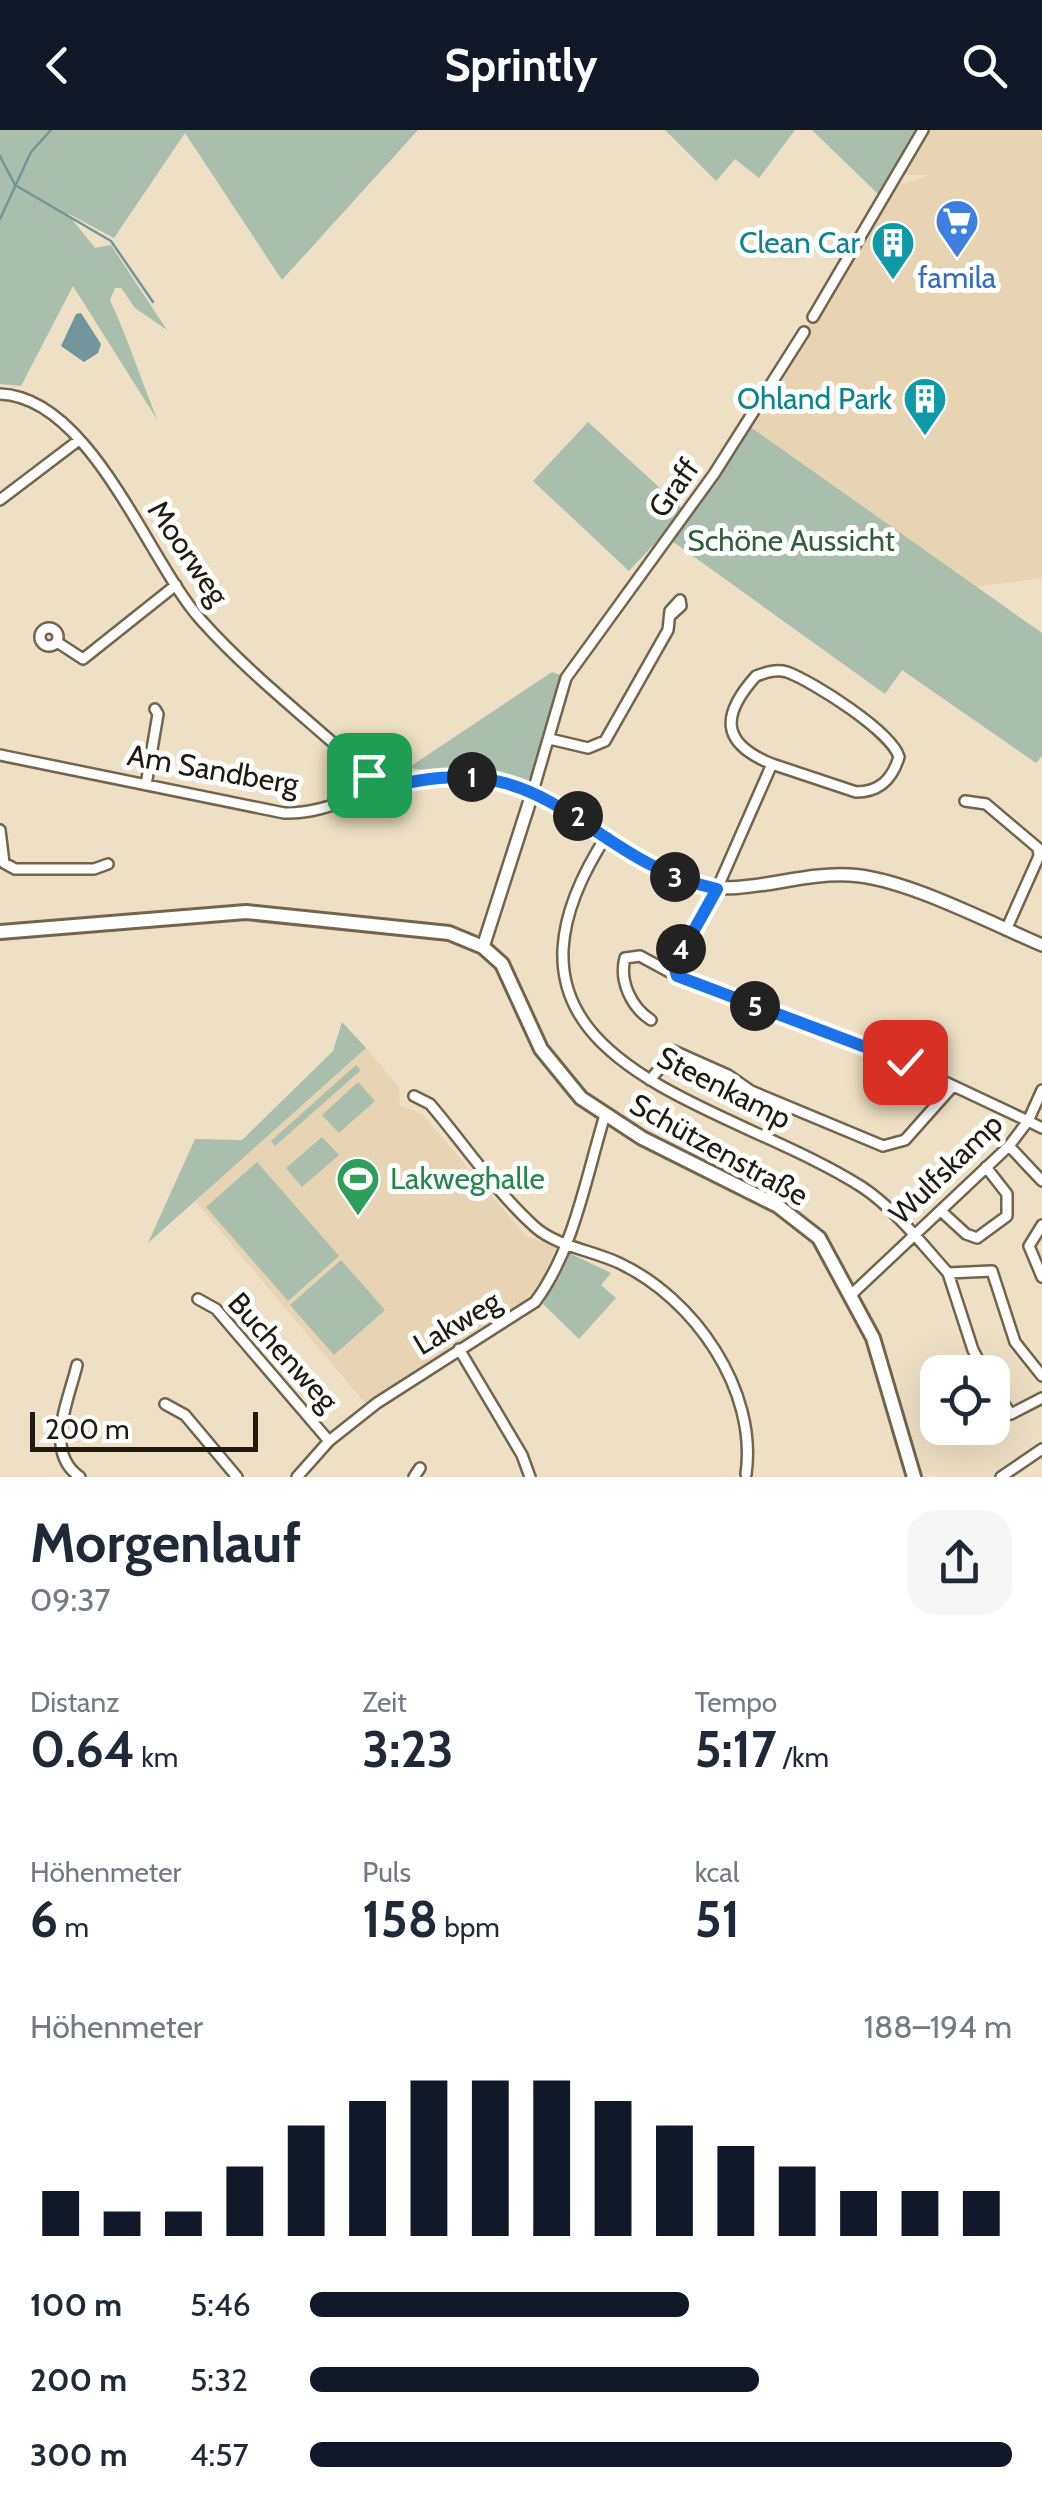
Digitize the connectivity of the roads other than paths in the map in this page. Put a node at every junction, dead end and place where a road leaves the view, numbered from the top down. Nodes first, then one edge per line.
1 (923, 130) edge
2 (813, 317) dead end
3 (804, 332) dead end
4 (0, 394) edge
5 (78, 440) junction
6 (0, 500) edge
7 (176, 585) junction
8 (671, 615) dead end
9 (57, 642) dead end
10 (155, 708) dead end
11 (550, 739) junction
12 (0, 757) edge
13 (772, 764) junction
14 (146, 785) junction
15 (378, 790) junction
16 (533, 791) junction
17 (965, 802) dead end
18 (0, 830) edge
19 (607, 835) junction
20 (108, 864) dead end
21 (717, 889) junction
22 (1006, 930) junction
23 (0, 932) edge
24 (1042, 945) edge
25 (483, 946) junction
26 (677, 976) junction
27 (651, 1020) dead end
28 (650, 1080) junction
29 (953, 1086) junction
30 (1042, 1090) edge
31 (414, 1096) dead end
32 (604, 1116) junction
33 (1028, 1121) junction
34 (1042, 1128) edge
35 (1009, 1146) junction
36 (986, 1168) junction
37 (1042, 1180) edge
38 (942, 1210) junction
39 (1042, 1225) edge
40 (913, 1236) junction
41 (566, 1242) junction
42 (948, 1273) junction
43 (1042, 1277) edge
44 (852, 1293) junction
45 (198, 1298) dead end
46 (459, 1350) junction
47 (976, 1355) edge
48 (78, 1365) dead end
49 (1042, 1376) edge
50 (1042, 1398) edge
51 (165, 1404) dead end
52 (1010, 1411) edge
53 (329, 1441) junction
54 (1042, 1449) edge
55 (746, 1476) edge
56 (80, 1477) edge
57 (237, 1477) edge
58 (298, 1477) edge
59 (530, 1477) edge
60 (914, 1477) edge
61 (1002, 1477) edge

1 - 2 street
3 - 11 street, Graff
4 - 5 street, Moorweg
5 - 6 street
5 - 7 street, Moorweg
7 - 9 street
7 - 15 street, Moorweg
8 - 11 street
10 - 14 street
11 - 16 street, Graff
12 - 14 street, Am Sandberg
13 - 13 street
13 - 21 street
14 - 15 street, Am Sandberg
15 - 16 street, Am Sandberg
16 - 19 street
16 - 25 street
17 - 22 street
18 - 20 street
19 - 21 street
19 - 28 street, Steenkamp
21 - 22 street
21 - 26 street
22 - 24 street
23 - 25 main road
25 - 32 main road, Schützenstraße
26 - 27 street, Wulfskamp
26 - 29 street, Wulfskamp
28 - 29 street
28 - 40 street, Steenkamp
29 - 33 street, Wulfskamp
30 - 33 street
31 - 41 street
32 - 41 street, Lakweg
32 - 44 main road, Schützenstraße
33 - 34 street
33 - 35 street, Wulfskamp
35 - 36 street, Wulfskamp
35 - 37 street
36 - 38 street, Wulfskamp
36 - 38 street
38 - 40 street, Wulfskamp
39 - 43 street
40 - 42 street, Steenkamp
40 - 44 street, Wulfskamp
41 - 46 street, Lakweg
41 - 55 street
42 - 47 street
42 - 49 street
44 - 60 main road, Schützenstraße
45 - 53 street, Buchenweg
46 - 53 street, Lakweg
46 - 59 street
48 - 56 street
50 - 52 street
51 - 57 street
53 - 58 street, Lakweg
54 - 61 street

